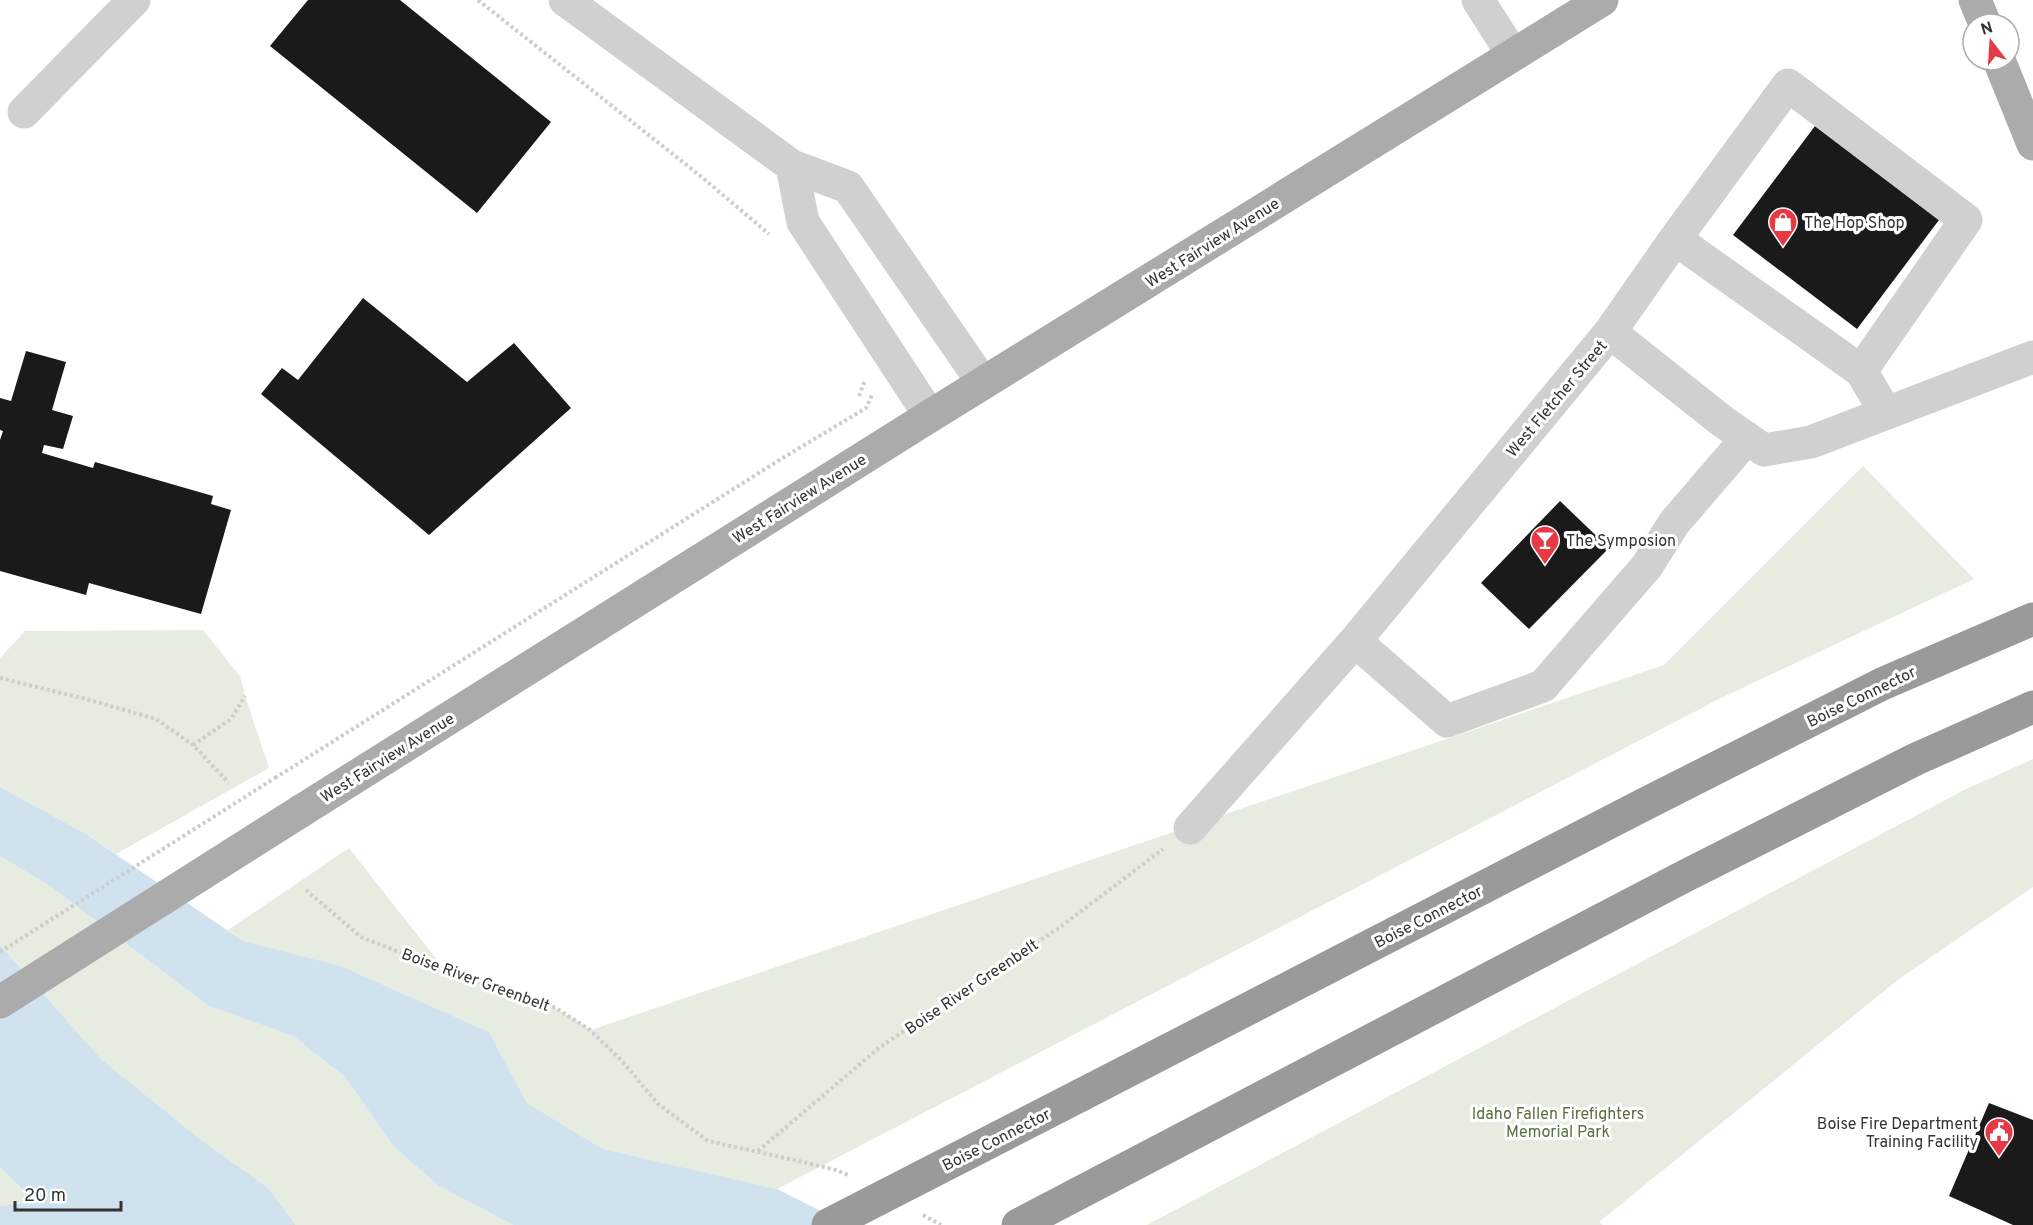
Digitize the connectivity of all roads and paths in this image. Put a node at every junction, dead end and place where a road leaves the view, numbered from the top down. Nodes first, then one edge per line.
1 (134, 0) edge
2 (478, 0) edge
3 (565, 0) edge
4 (1478, 0) edge
5 (1602, 0) edge
6 (1513, 55) junction
7 (2004, 72) edge
8 (24, 112) dead end
9 (2033, 144) edge
10 (792, 166) junction
11 (772, 237) dead end
12 (1675, 239) junction
13 (1610, 332) junction
14 (890, 353) junction
15 (2033, 357) edge
16 (1861, 370) junction
17 (984, 383) junction
18 (1886, 413) junction
19 (930, 416) junction
20 (1747, 438) junction
21 (2033, 619) edge
22 (1354, 641) junction
23 (0, 678) edge
24 (245, 696) dead end
25 (2033, 707) edge
26 (193, 745) junction
27 (229, 783) dead end
28 (1190, 828) joint
29 (306, 890) dead end
30 (0, 952) edge
31 (0, 1002) edge
32 (758, 1151) junction
33 (858, 1180) dead end
34 (919, 1212) dead end
35 (828, 1225) edge
36 (941, 1225) edge
37 (1018, 1225) edge

1 - 8 street
2 - 11 path
3 - 10 street
4 - 6 street
5 - 6 main road, West Fairview Avenue
6 - 17 main road, West Fairview Avenue
7 - 9 main road
10 - 14 street
10 - 17 street
12 - 13 street
12 - 16 street
12 - 16 street
13 - 20 street, West Fletcher Street
13 - 22 street, West Fletcher Street
14 - 19 street
14 - 30 path, bridge
15 - 18 street, West Fletcher Street
16 - 18 street
17 - 19 main road, West Fairview Avenue
18 - 20 street, West Fletcher Street
19 - 31 main road, West Fairview Avenue, bridge
20 - 22 street
21 - 35 highway, Boise Connector, bridge
22 - 28 street, West Fletcher Street
23 - 26 path
24 - 26 path
25 - 37 highway
26 - 27 path
28 - 32 path, Boise River Greenbelt
29 - 32 path, Boise River Greenbelt
32 - 33 path, Boise River Greenbelt
34 - 36 path

